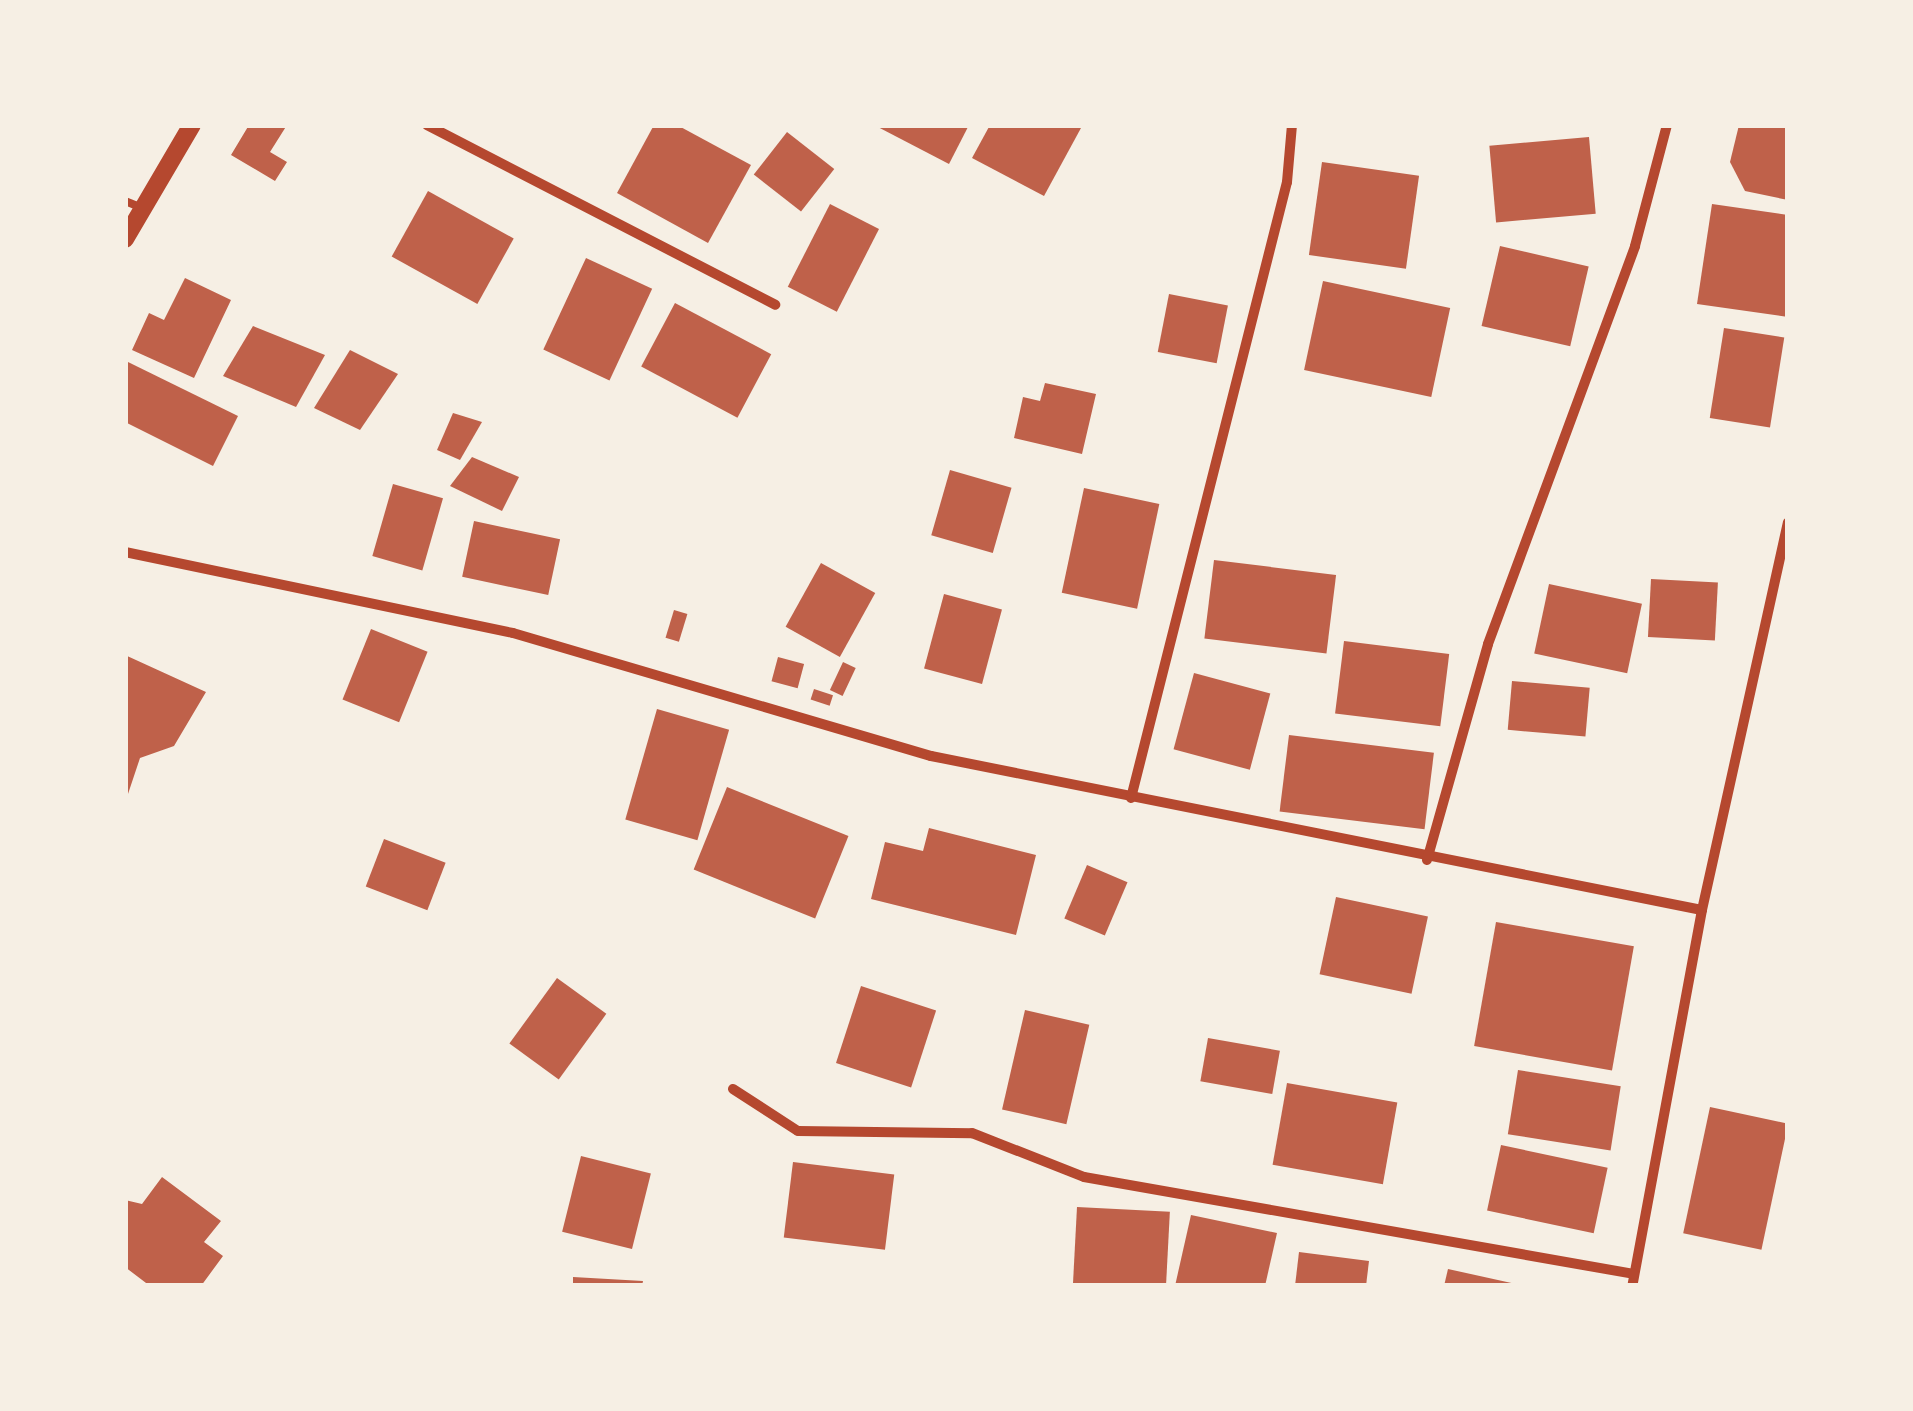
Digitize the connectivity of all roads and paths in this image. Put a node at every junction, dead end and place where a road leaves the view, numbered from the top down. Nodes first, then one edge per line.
1 (192, 125) edge
2 (427, 125) edge
3 (1292, 125) edge
4 (1668, 125) edge
5 (134, 205) edge
6 (125, 239) edge
7 (775, 305) dead end
8 (1788, 522) edge
9 (125, 552) edge
10 (1131, 798) junction
11 (1427, 860) junction
12 (1702, 910) junction
13 (733, 1089) dead end
14 (1633, 1280) edge

1 - 5 street
2 - 7 street
3 - 10 street
4 - 11 street
5 - 6 street
8 - 12 street
9 - 10 street
10 - 11 street
11 - 12 street
12 - 14 street
13 - 14 street

